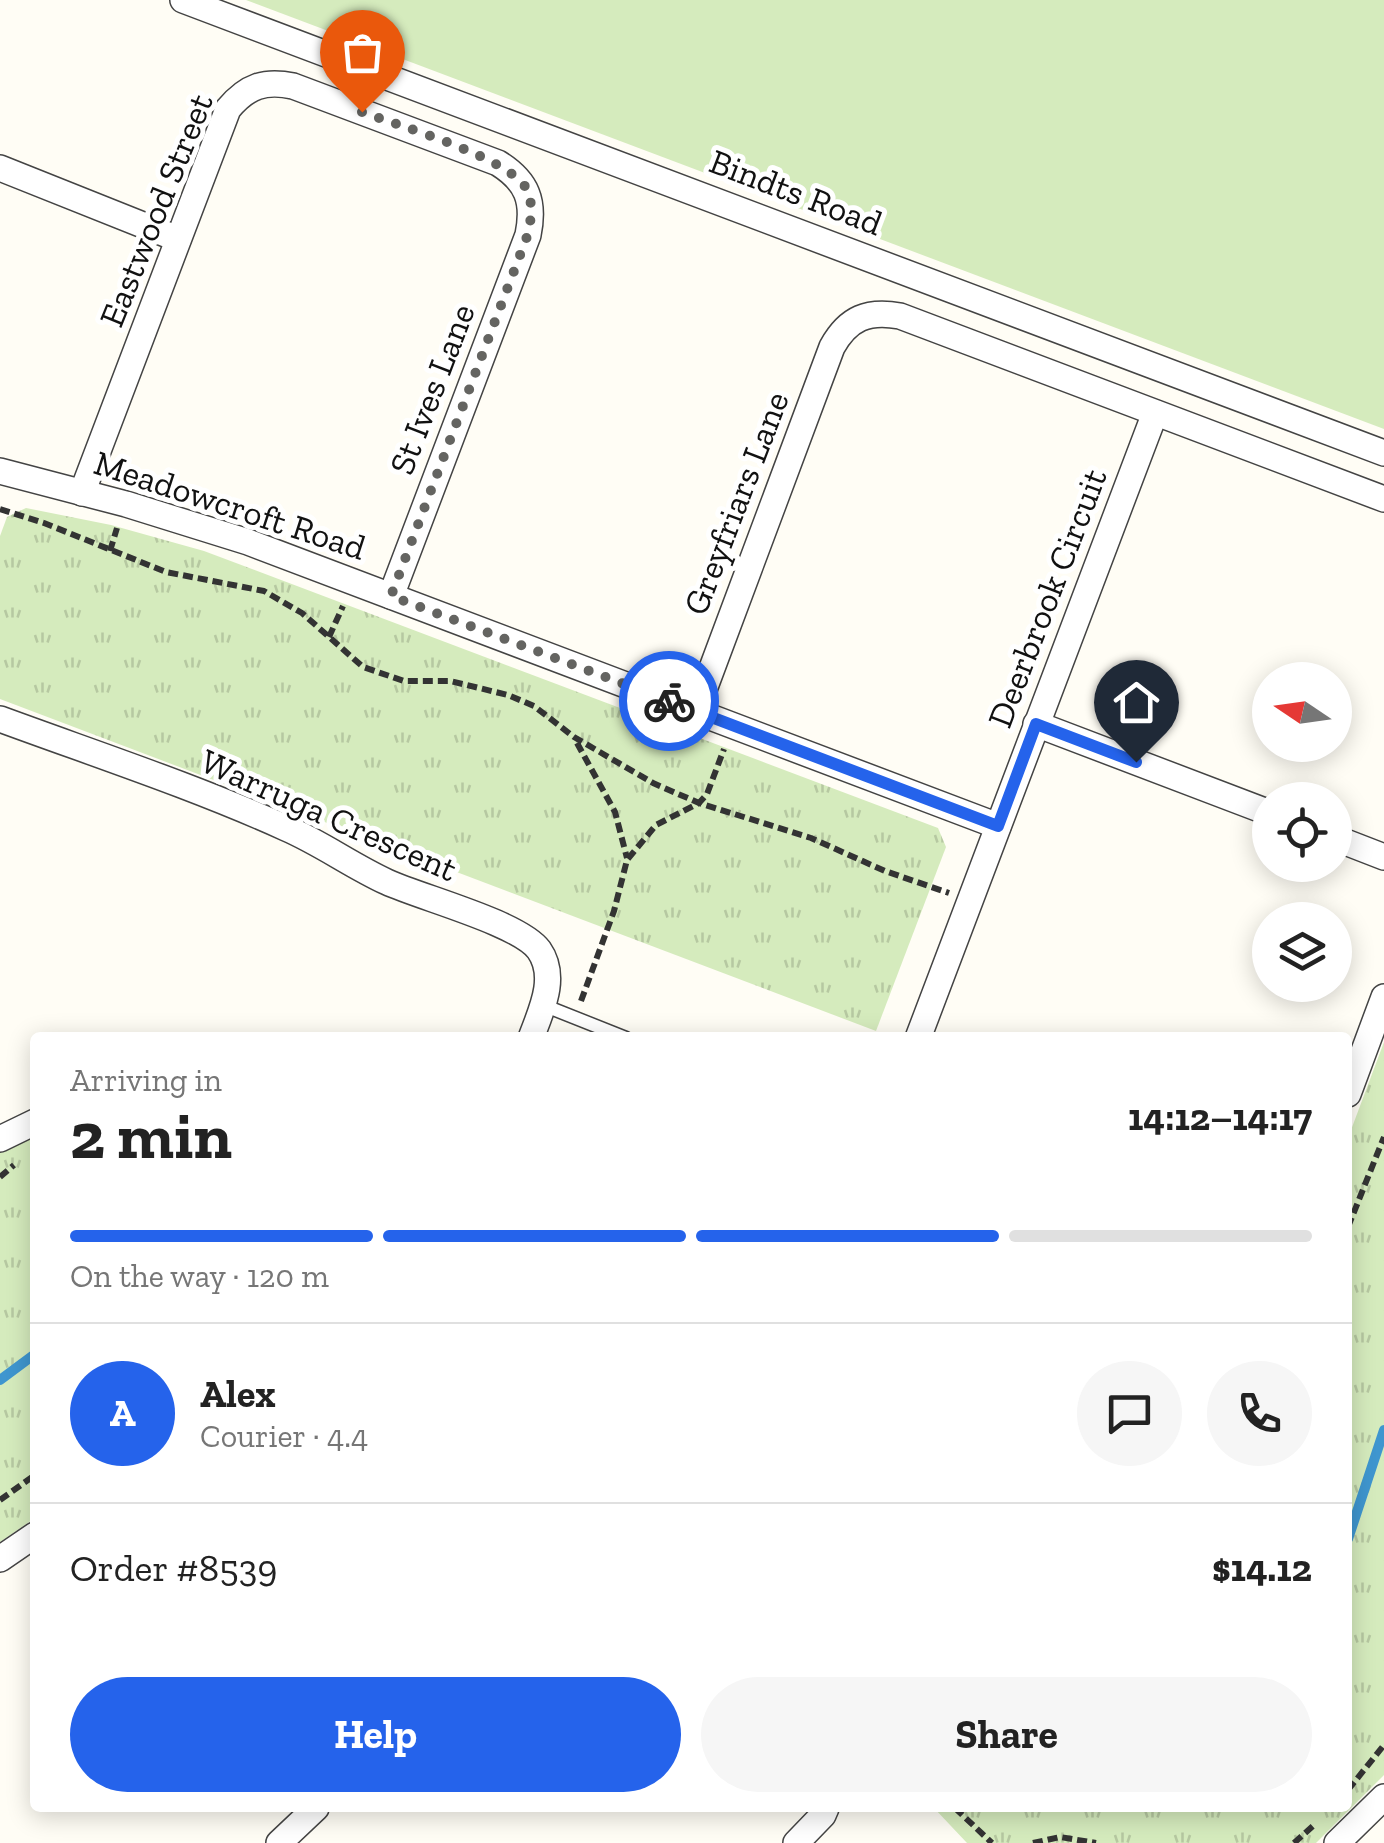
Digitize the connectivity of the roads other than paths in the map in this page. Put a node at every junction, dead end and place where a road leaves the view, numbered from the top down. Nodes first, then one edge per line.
1 (183, 0) edge
2 (0, 168) edge
3 (532, 205) joint
4 (178, 239) junction
5 (1155, 412) junction
6 (1384, 454) edge
7 (0, 471) edge
8 (82, 493) junction
9 (1384, 499) edge
10 (391, 596) junction
11 (696, 711) junction
12 (0, 719) edge
13 (1036, 724) junction
14 (1252, 807) edge
15 (998, 826) junction
16 (1352, 845) edge
17 (1384, 857) edge
18 (1384, 997) edge
19 (543, 1005) junction
20 (533, 1032) edge
21 (610, 1032) edge
22 (920, 1032) edge
23 (1352, 1083) edge
24 (30, 1124) edge
25 (0, 1139) edge
26 (30, 1538) edge
27 (0, 1559) edge
28 (1384, 1798) edge
29 (312, 1812) edge
30 (823, 1812) edge
31 (279, 1843) edge
32 (796, 1843) edge
33 (1337, 1843) edge

1 - 6 street, Bindts Road
2 - 4 street
3 - 4 street, Eastwood Street
3 - 10 street, St Ives Lane
4 - 8 street, Eastwood Street
5 - 9 street
5 - 11 street, Greyfriars Lane
5 - 13 street, Deerbrook Circuit
7 - 8 street, Meadowcroft Road
8 - 10 street, Meadowcroft Road
10 - 11 street, Meadowcroft Road
11 - 15 street, Meadowcroft Road
12 - 19 street, Warruga Crescent
13 - 14 street
13 - 15 street, Deerbrook Circuit
15 - 22 street, Deerbrook Circuit
16 - 17 street
18 - 23 street
19 - 20 street, Warruga Crescent
19 - 21 lane
24 - 25 street
26 - 27 street
28 - 33 street
29 - 31 street
30 - 32 street

